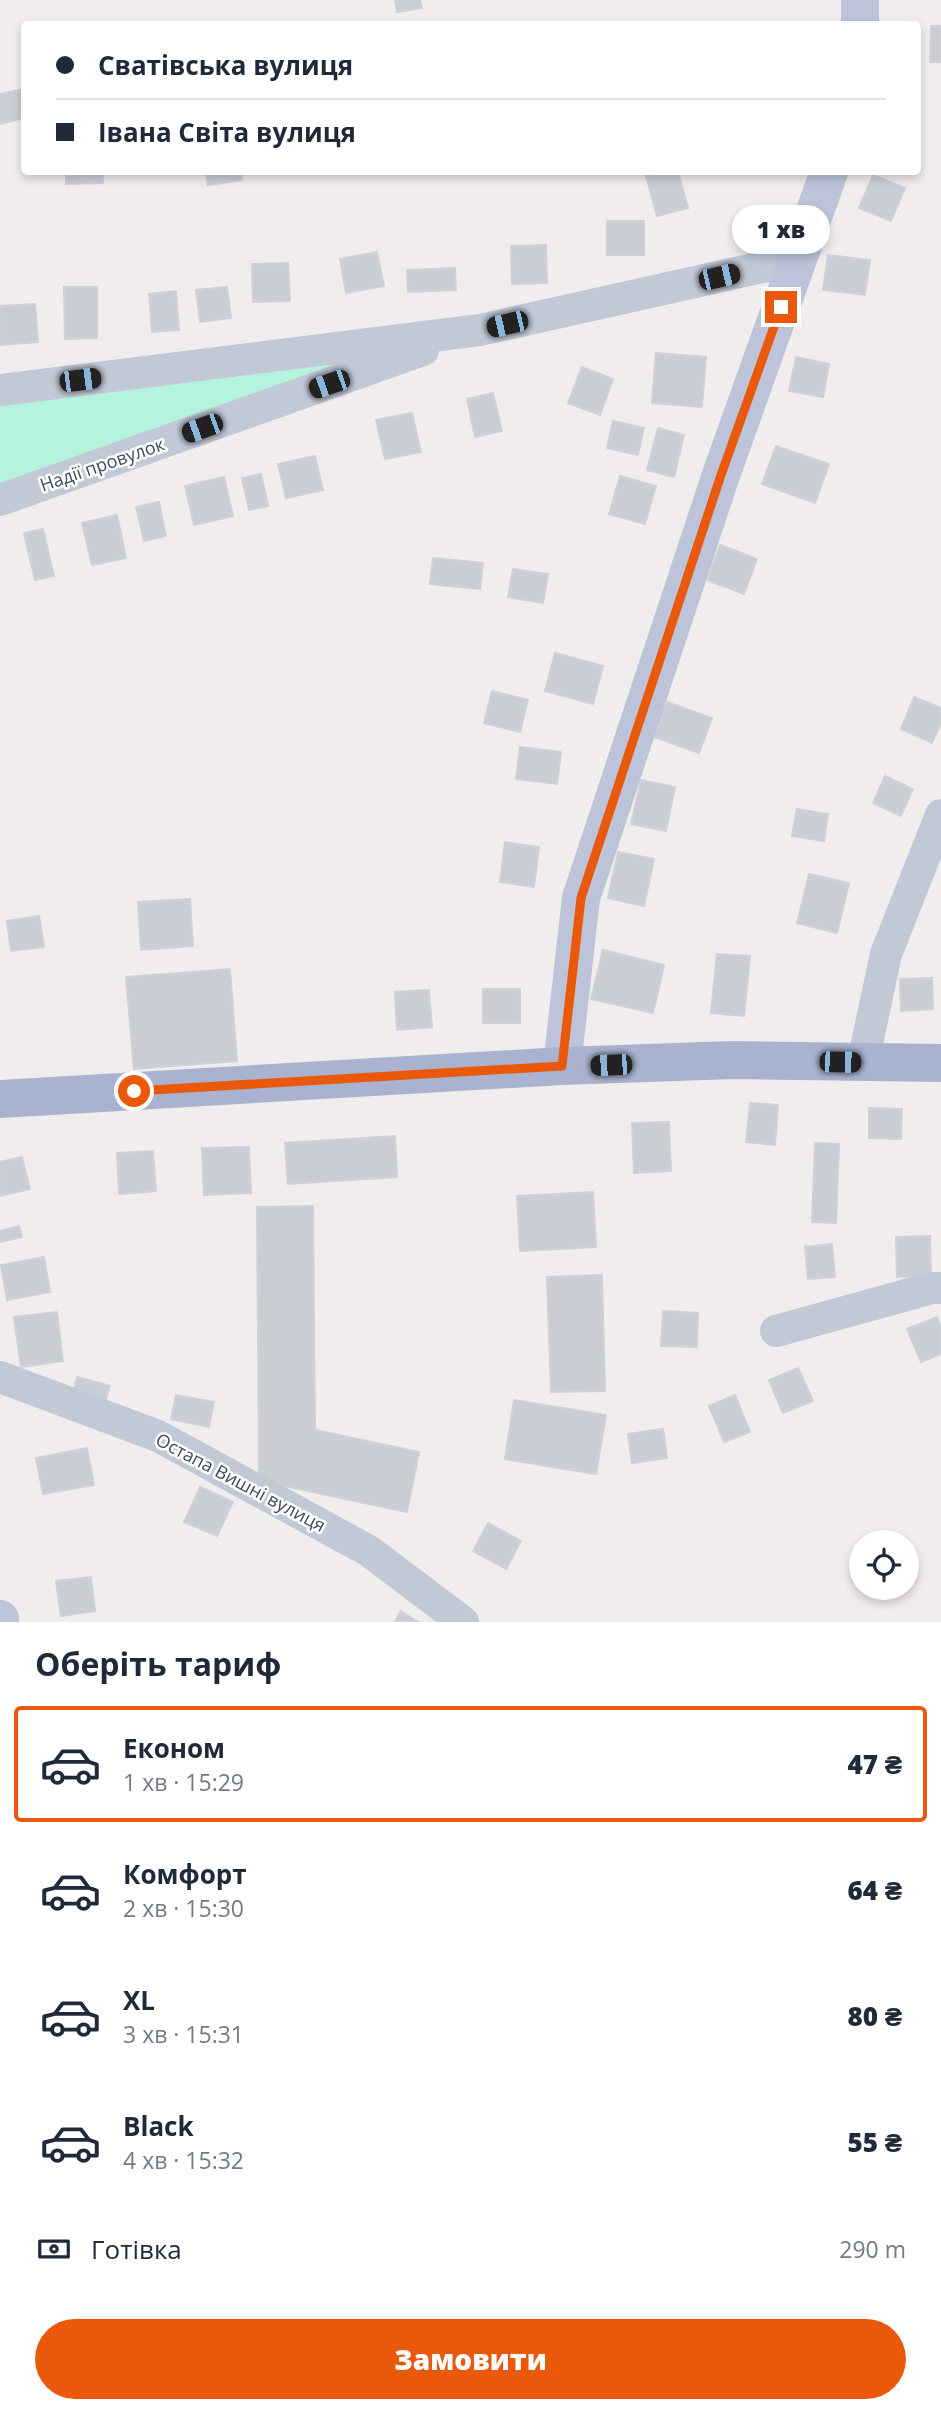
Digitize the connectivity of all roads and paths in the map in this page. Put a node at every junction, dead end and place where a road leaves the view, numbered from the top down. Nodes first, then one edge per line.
1 (860, 0) edge
2 (860, 21) edge
3 (829, 175) edge
4 (798, 259) junction
5 (480, 330) junction
6 (0, 390) edge
7 (0, 500) edge
8 (941, 815) edge
9 (863, 1062) junction
10 (941, 1063) edge
11 (562, 1066) junction
12 (0, 1099) edge
13 (941, 1288) edge
14 (776, 1331) dead end
15 (0, 1377) edge
16 (463, 1622) edge

1 - 2 street
3 - 4 street
4 - 5 street, Надії провулок
4 - 11 street
5 - 6 street, Надії провулок
5 - 7 street, Надії провулок
8 - 9 street
9 - 10 main road
9 - 11 main road
11 - 12 main road
13 - 14 street
15 - 16 street, Остапа Вишні вулиця

